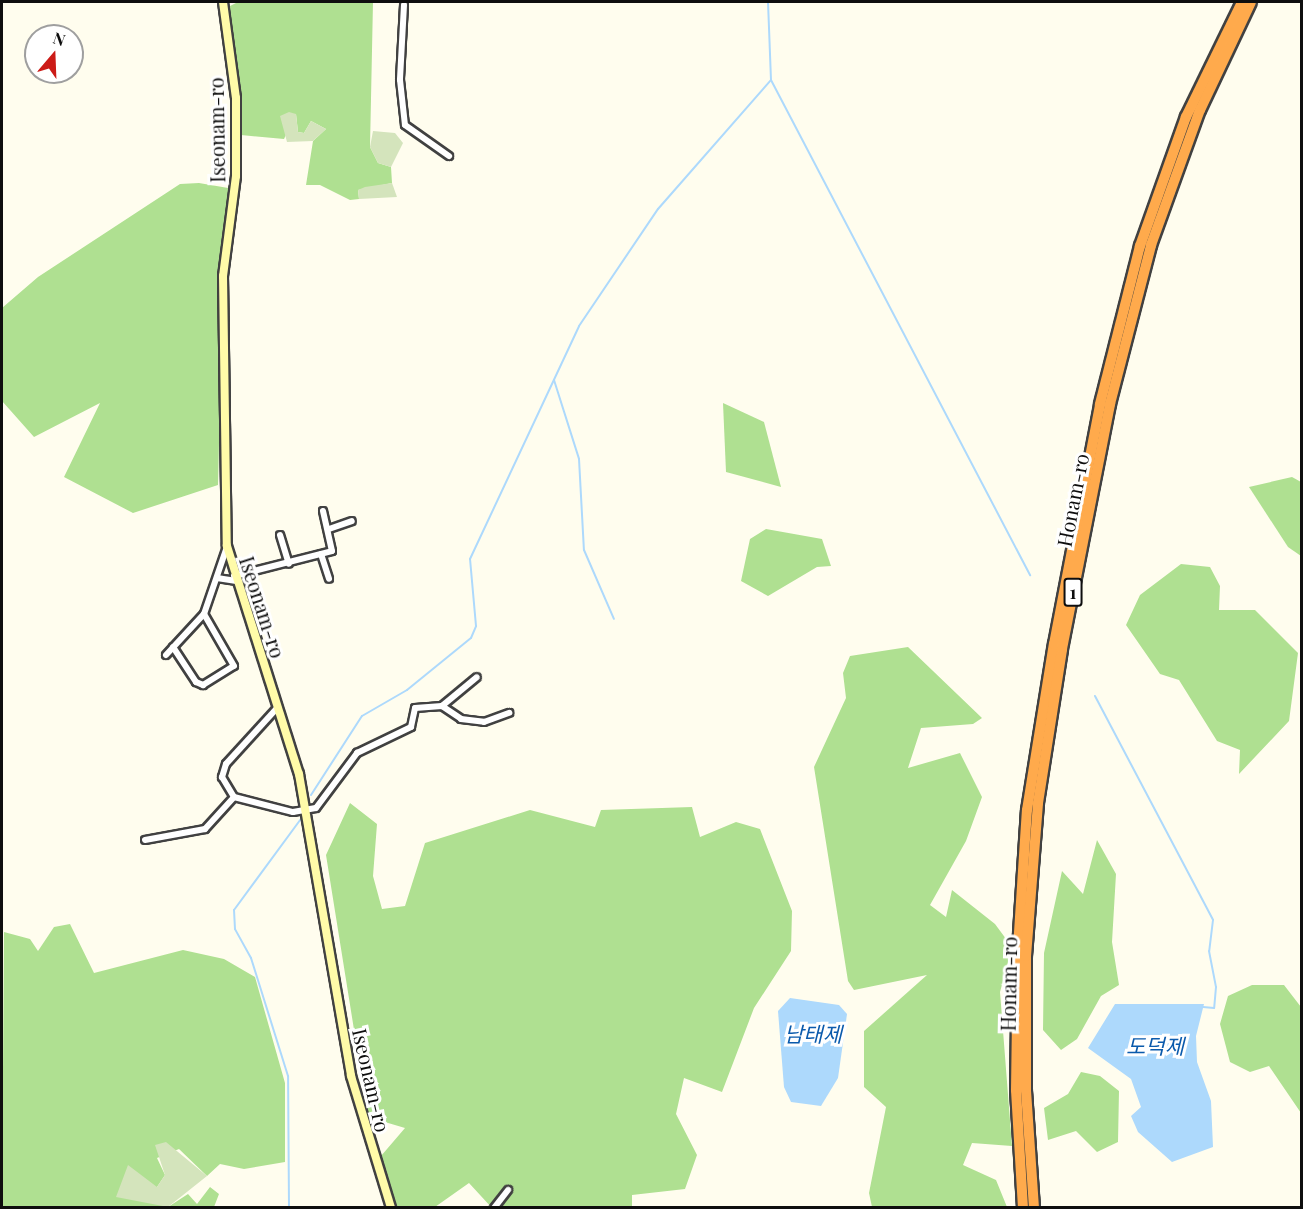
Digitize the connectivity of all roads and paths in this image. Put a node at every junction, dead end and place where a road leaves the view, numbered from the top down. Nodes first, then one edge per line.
1 (223, 2) edge
2 (1242, 2) edge
3 (1251, 2) edge
4 (404, 5) dead end
5 (449, 156) dead end
6 (323, 511) dead end
7 (352, 521) dead end
8 (329, 529) junction
9 (280, 535) dead end
10 (227, 546) junction
11 (321, 554) junction
12 (289, 564) junction
13 (217, 578) junction
14 (234, 579) junction
15 (329, 579) dead end
16 (204, 614) junction
17 (173, 647) junction
18 (166, 655) dead end
19 (477, 677) dead end
20 (441, 706) junction
21 (278, 707) junction
22 (509, 713) dead end
23 (234, 797) junction
24 (308, 808) junction
25 (145, 840) dead end
26 (508, 1190) dead end
27 (1022, 1190) junction
28 (391, 1208) edge
29 (494, 1208) edge
30 (1019, 1208) edge
31 (1023, 1208) edge
32 (1034, 1208) edge

1 - 10 main road, Iseonam-ro
2 - 27 highway, Honam-ro / 1
3 - 32 highway, Honam-ro / 1
4 - 5 street
6 - 8 street
7 - 8 street
8 - 11 street
9 - 12 street
10 - 13 street
10 - 14 main road, Iseonam-ro
11 - 12 street
11 - 15 street
12 - 14 street
13 - 14 street
13 - 16 street
14 - 21 main road, Iseonam-ro
16 - 17 street
16 - 17 street
17 - 18 street
19 - 20 street
20 - 22 street
20 - 24 street
21 - 23 street
21 - 24 main road, Iseonam-ro
23 - 24 street
23 - 25 street
24 - 28 main road, Iseonam-ro
26 - 29 street
27 - 30 highway
27 - 31 highway, Honam-ro / 1

